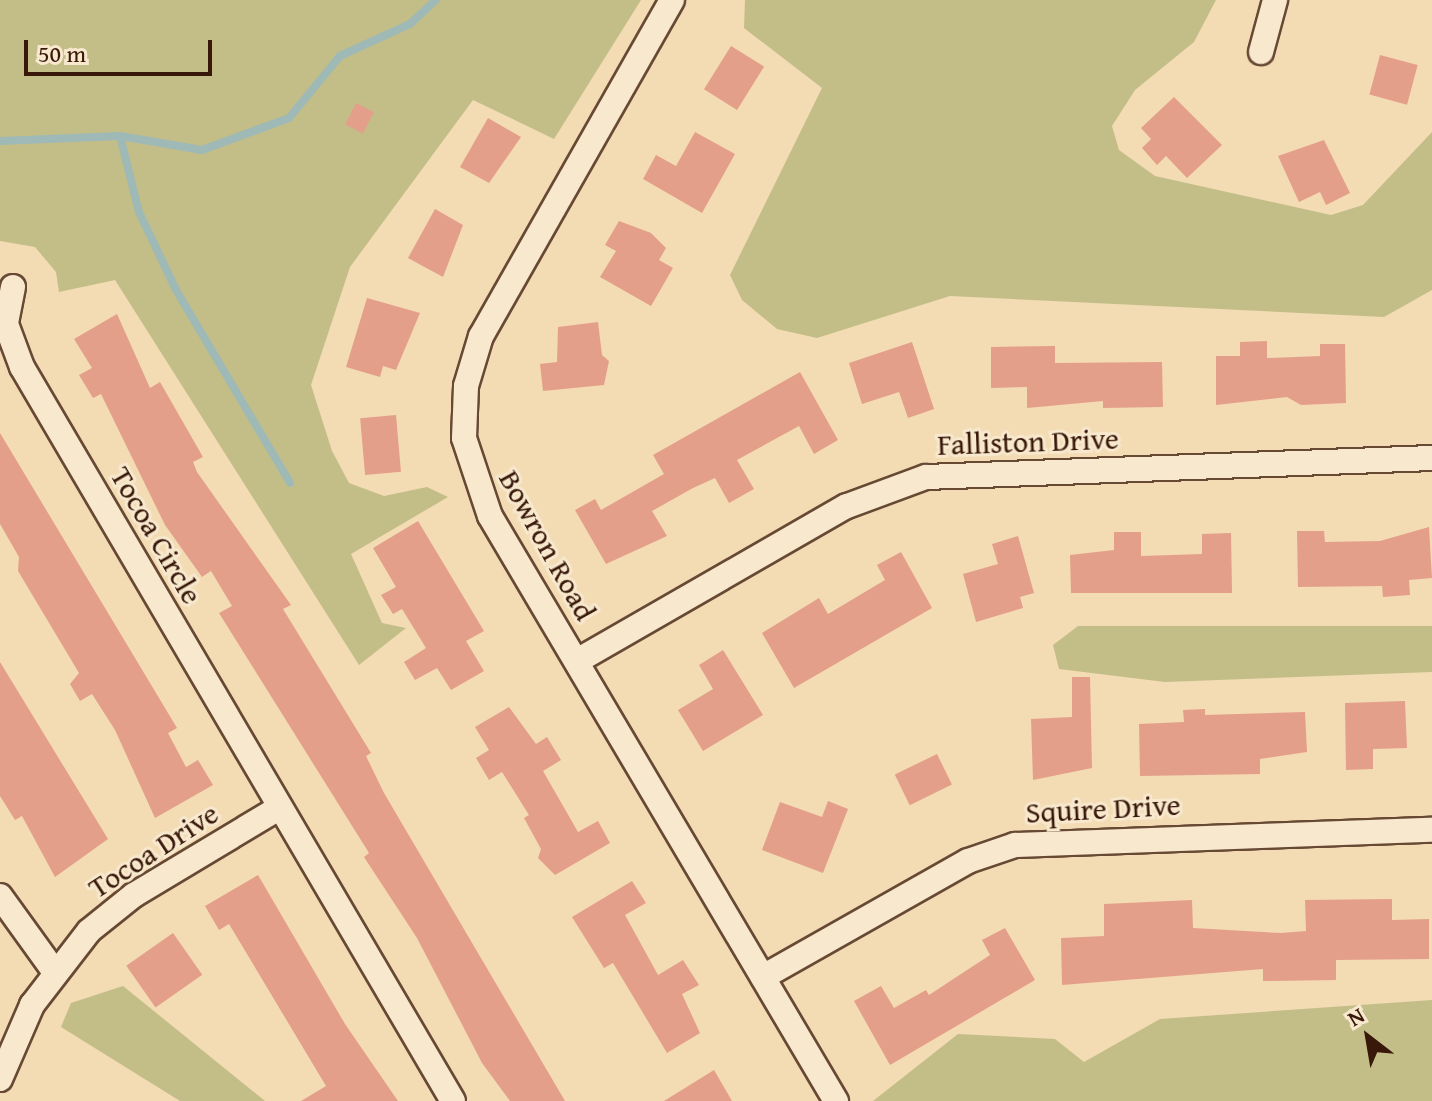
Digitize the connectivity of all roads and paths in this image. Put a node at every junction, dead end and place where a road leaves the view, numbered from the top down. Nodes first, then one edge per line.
1 (672, 0) edge
2 (1275, 0) edge
3 (1261, 52) dead end
4 (13, 287) dead end
5 (1432, 458) edge
6 (577, 661) junction
7 (279, 808) junction
8 (1432, 830) edge
9 (0, 896) edge
10 (54, 971) junction
11 (763, 977) junction
12 (0, 1079) edge
13 (453, 1101) edge
14 (836, 1101) edge

1 - 6 street, Bowron Road
2 - 3 street
4 - 7 street, Tocoa Circle
5 - 6 street, Falliston Drive
6 - 11 street, Bowron Road
7 - 10 street, Tocoa Drive
7 - 13 street
8 - 11 street, Squire Drive
9 - 10 street
10 - 12 street, Tocoa Drive
11 - 14 street, Bowron Road

